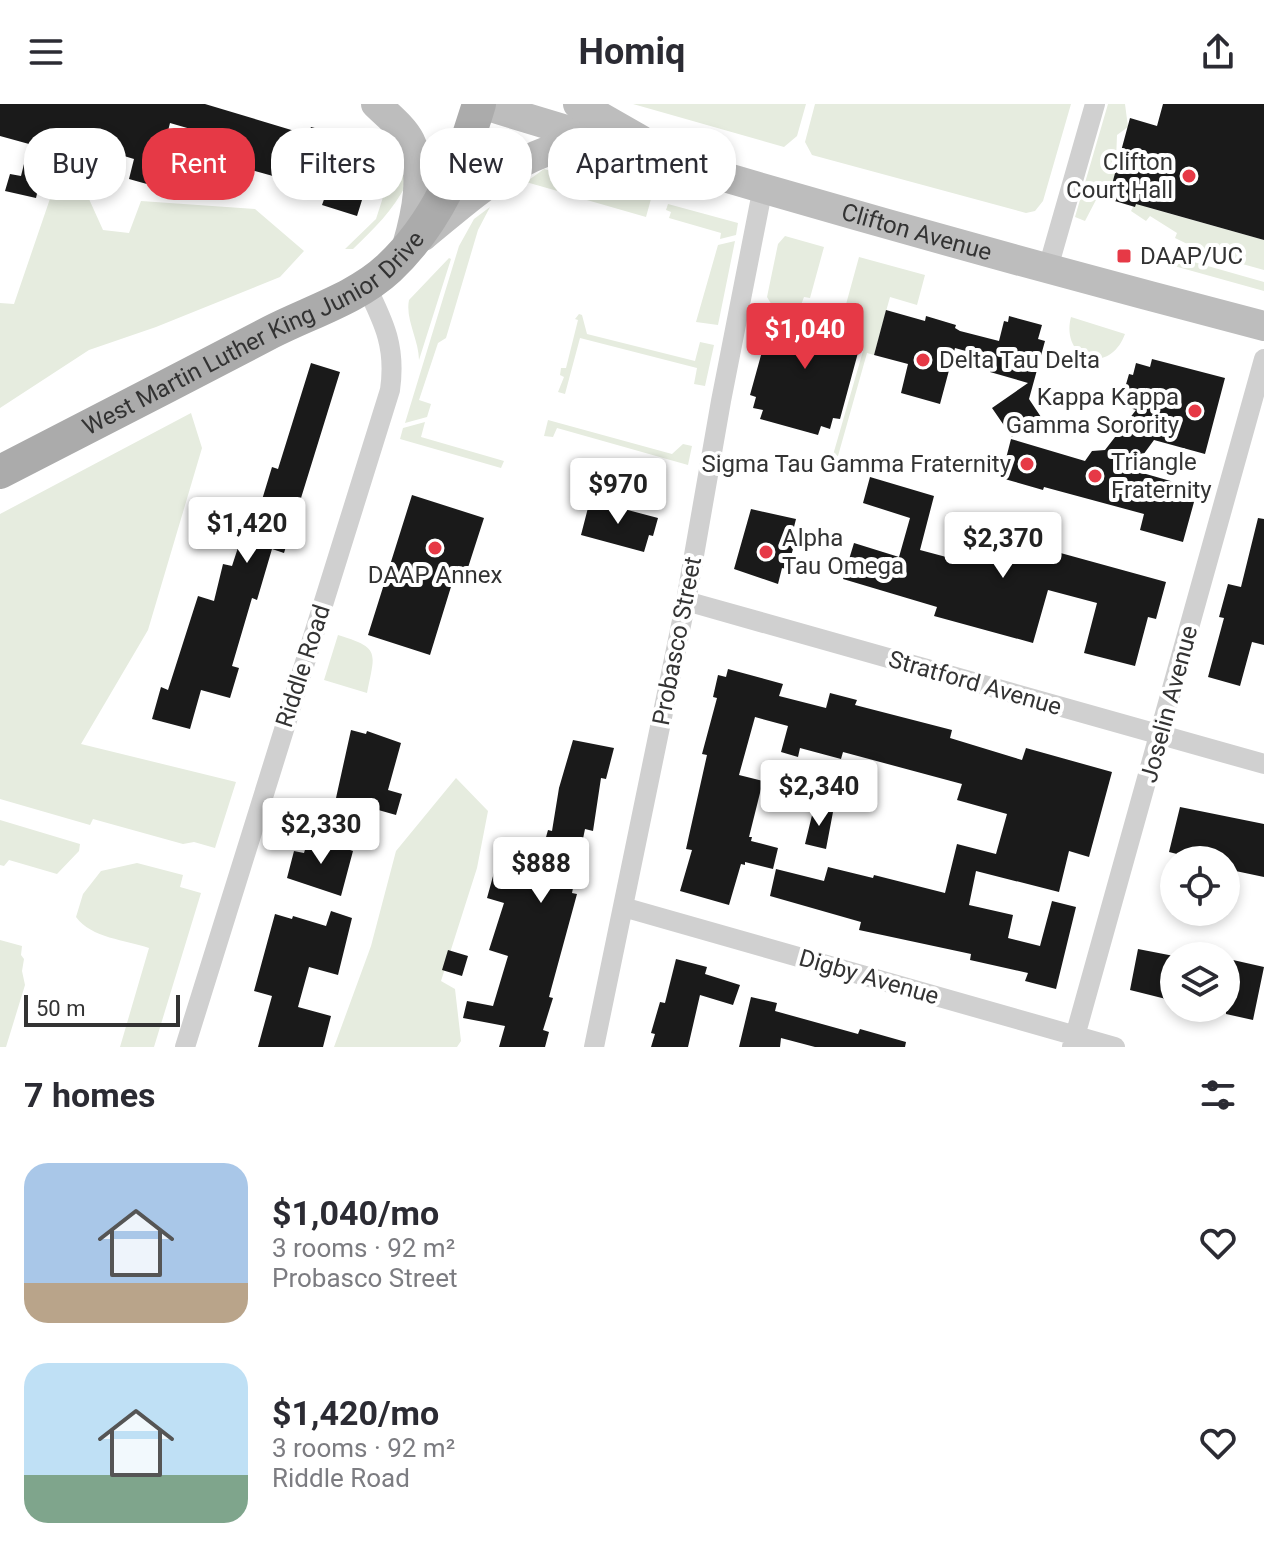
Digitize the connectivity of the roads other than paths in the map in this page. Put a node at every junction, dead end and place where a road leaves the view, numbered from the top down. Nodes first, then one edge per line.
1 (376, 104) edge
2 (480, 104) edge
3 (578, 104) edge
4 (1095, 104) edge
5 (557, 128) edge
6 (619, 128) edge
7 (548, 152) edge
8 (736, 179) edge
9 (763, 187) junction
10 (406, 250) junction
11 (1048, 268) junction
12 (366, 286) junction
13 (1264, 326) edge
14 (1264, 359) edge
15 (0, 472) edge
16 (686, 601) junction
17 (1161, 735) junction
18 (1264, 764) edge
19 (623, 907) junction
20 (1074, 1041) edge
21 (185, 1047) edge
22 (594, 1047) edge
23 (1115, 1047) edge

1 - 10 main road
2 - 5 main road, Clifton Avenue
2 - 10 main road, West Martin Luther King Junior Drive
3 - 6 main road
4 - 11 street
7 - 10 main road
8 - 9 main road, Clifton Avenue
9 - 11 main road, Clifton Avenue
9 - 16 street, Probasco Street
10 - 12 main road, West Martin Luther King Junior Drive
11 - 13 main road, Clifton Avenue
12 - 15 main road, West Martin Luther King Junior Drive
12 - 21 street, Riddle Road
14 - 17 street, Joselin Avenue
16 - 17 street, Stratford Avenue
16 - 19 street, Probasco Street
17 - 18 street, Stratford Avenue
17 - 20 street, Joselin Avenue
19 - 20 street, Digby Avenue
19 - 22 street, Probasco Street
20 - 23 street, Digby Avenue

